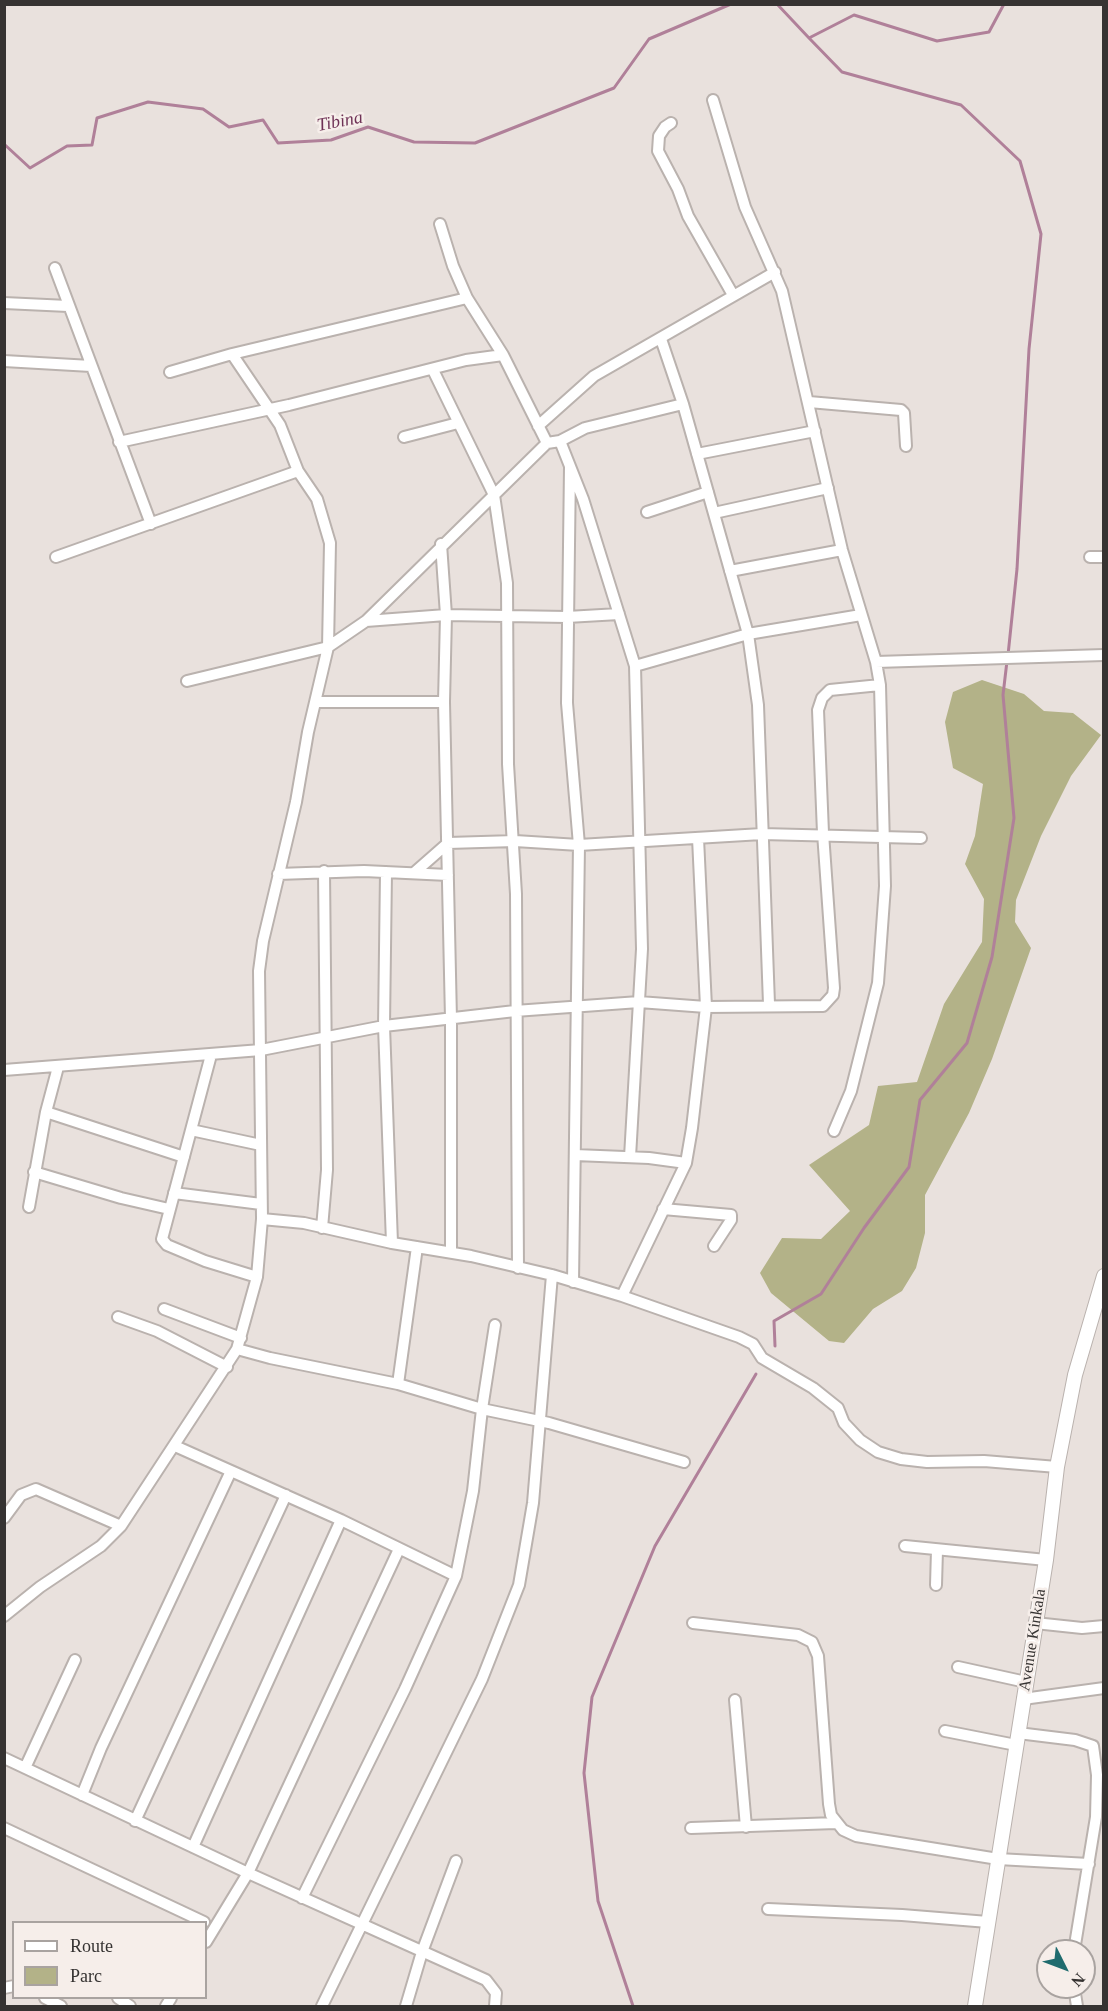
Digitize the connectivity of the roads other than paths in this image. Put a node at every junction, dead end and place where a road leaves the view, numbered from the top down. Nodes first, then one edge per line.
1 (713, 100) dead end
2 (671, 123) dead end
3 (440, 224) dead end
4 (56, 268) dead end
5 (775, 272) junction
6 (733, 295) junction
7 (467, 298) junction
8 (4, 303) edge
9 (68, 306) junction
10 (661, 339) junction
11 (232, 354) junction
12 (503, 355) junction
13 (4, 362) edge
14 (91, 366) junction
15 (433, 370) junction
16 (170, 372) dead end
17 (809, 402) junction
18 (683, 404) junction
19 (269, 408) junction
20 (458, 423) junction
21 (538, 426) junction
22 (815, 431) junction
23 (404, 437) dead end
24 (560, 441) junction
25 (119, 442) junction
26 (547, 443) junction
27 (906, 446) dead end
28 (697, 454) junction
29 (570, 467) junction
30 (298, 471) junction
31 (828, 488) junction
32 (708, 492) junction
33 (494, 495) junction
34 (647, 512) dead end
35 (714, 513) junction
36 (151, 524) junction
37 (441, 544) junction
38 (842, 550) junction
39 (56, 557) dead end
40 (1090, 557) dead end
41 (1104, 557) edge
42 (730, 571) junction
43 (619, 614) junction
44 (446, 615) junction
45 (861, 615) junction
46 (567, 617) junction
47 (508, 618) junction
48 (366, 621) junction
49 (748, 634) junction
50 (328, 647) junction
51 (1104, 655) edge
52 (876, 662) junction
53 (635, 666) junction
54 (186, 681) dead end
55 (880, 684) junction
56 (315, 702) junction
57 (444, 702) junction
58 (823, 833) junction
59 (762, 834) junction
60 (698, 838) junction
61 (884, 838) junction
62 (921, 838) dead end
63 (640, 840) junction
64 (515, 841) junction
65 (448, 843) junction
66 (579, 845) junction
67 (324, 872) junction
68 (386, 872) junction
69 (416, 872) junction
70 (278, 874) junction
71 (448, 875) junction
72 (639, 1002) junction
73 (769, 1004) junction
74 (576, 1006) junction
75 (706, 1007) junction
76 (515, 1011) junction
77 (451, 1019) junction
78 (384, 1026) junction
79 (327, 1036) junction
80 (261, 1050) junction
81 (211, 1055) junction
82 (58, 1067) junction
83 (4, 1070) edge
84 (46, 1112) junction
85 (191, 1130) junction
86 (834, 1131) dead end
87 (261, 1145) junction
88 (575, 1155) junction
89 (184, 1157) junction
90 (630, 1157) junction
91 (686, 1163) junction
92 (34, 1172) junction
93 (174, 1193) junction
94 (261, 1204) junction
95 (29, 1208) dead end
96 (169, 1209) junction
97 (663, 1209) junction
98 (262, 1219) junction
99 (322, 1228) junction
100 (392, 1243) junction
101 (714, 1246) dead end
102 (417, 1247) junction
103 (451, 1252) junction
104 (518, 1268) junction
105 (552, 1275) junction
106 (1104, 1276) edge
107 (257, 1277) junction
108 (573, 1282) junction
109 (622, 1296) junction
110 (164, 1309) dead end
111 (118, 1317) dead end
112 (495, 1325) dead end
113 (241, 1338) junction
114 (237, 1349) junction
115 (228, 1367) junction
116 (398, 1383) junction
117 (482, 1409) junction
118 (541, 1421) junction
119 (175, 1446) junction
120 (684, 1462) dead end
121 (1057, 1467) junction
122 (231, 1471) junction
123 (286, 1495) junction
124 (4, 1518) edge
125 (341, 1520) junction
126 (121, 1526) junction
127 (904, 1546) dead end
128 (399, 1549) junction
129 (937, 1550) junction
130 (1046, 1560) junction
131 (456, 1576) junction
132 (936, 1585) dead end
133 (4, 1616) edge
134 (693, 1623) dead end
135 (1035, 1623) junction
136 (1104, 1626) edge
137 (75, 1659) dead end
138 (958, 1667) dead end
139 (1026, 1682) junction
140 (1104, 1688) edge
141 (1023, 1699) junction
142 (735, 1700) dead end
143 (945, 1731) dead end
144 (1017, 1739) junction
145 (1098, 1746) edge
146 (4, 1758) edge
147 (25, 1768) junction
148 (82, 1795) junction
149 (1100, 1818) edge
150 (135, 1821) junction
151 (836, 1823) junction
152 (746, 1827) junction
153 (4, 1828) edge
154 (691, 1828) dead end
155 (193, 1847) junction
156 (998, 1859) junction
157 (456, 1861) dead end
158 (1089, 1864) junction
159 (248, 1874) junction
160 (302, 1898) junction
161 (768, 1910) dead end
162 (202, 1921) edge
163 (988, 1922) junction
164 (208, 1924) edge
165 (360, 1924) junction
166 (1076, 1939) edge
167 (422, 1952) junction
168 (322, 2007) edge
169 (406, 2007) edge
170 (495, 2007) edge
171 (975, 2007) edge

1 - 5 street
2 - 6 street
3 - 7 street
4 - 9 street
5 - 6 street
5 - 17 street
6 - 10 street
7 - 11 street
7 - 12 street
8 - 9 street
9 - 14 street
10 - 18 street
10 - 21 street
11 - 16 street
11 - 19 street
12 - 15 street
12 - 21 street
13 - 14 street
14 - 25 street
15 - 19 street
15 - 20 street
17 - 22 street
17 - 27 street
18 - 24 street
18 - 28 street
19 - 25 street
19 - 30 street
20 - 23 street
20 - 33 street
21 - 26 street
22 - 28 street
22 - 31 street
24 - 26 street
24 - 29 street
25 - 36 street
26 - 33 street
28 - 32 street
29 - 43 street
29 - 46 street
30 - 36 street
30 - 50 street
31 - 35 street
31 - 38 street
32 - 34 street
32 - 35 street
33 - 37 street
33 - 47 street
35 - 42 street
36 - 39 street
37 - 44 street
37 - 48 street
38 - 42 street
38 - 45 street
40 - 41 street
42 - 49 street
43 - 46 street
43 - 53 street
44 - 47 street
44 - 48 street
44 - 57 street
45 - 49 street
45 - 52 street
46 - 47 street
46 - 66 street
47 - 64 street
48 - 50 street
49 - 53 street
49 - 59 street
50 - 54 street
50 - 56 street
51 - 52 street
52 - 55 street
53 - 63 street
55 - 58 street
55 - 61 street
56 - 57 street
56 - 70 street
57 - 65 street
58 - 59 street
58 - 61 street
58 - 73 street
59 - 60 street
59 - 73 street
60 - 63 street
60 - 75 street
61 - 62 street
61 - 86 street
63 - 66 street
63 - 72 street
64 - 65 street
64 - 66 street
64 - 76 street
65 - 69 street
65 - 71 street
66 - 74 street
67 - 68 street
67 - 70 street
67 - 79 street
68 - 69 street
68 - 78 street
69 - 71 street
70 - 80 street
71 - 77 street
72 - 74 street
72 - 75 street
72 - 90 street
73 - 75 street
74 - 76 street
74 - 88 street
75 - 91 street
76 - 77 street
76 - 104 street
77 - 78 street
77 - 103 street
78 - 79 street
78 - 100 street
79 - 80 street
79 - 99 street
80 - 81 street
80 - 87 street
81 - 82 street
81 - 85 street
82 - 83 street
82 - 84 street
84 - 89 street
84 - 92 street
85 - 87 street
85 - 89 street
87 - 94 street
88 - 90 street
88 - 108 street
89 - 93 street
90 - 91 street
91 - 97 street
92 - 95 street
92 - 96 street
93 - 94 street
93 - 96 street
94 - 98 street
96 - 107 street
97 - 101 street
97 - 109 street
98 - 99 street
98 - 107 street
99 - 100 street
100 - 102 street
102 - 103 street
102 - 116 street
103 - 104 street
104 - 105 street
105 - 108 street
105 - 118 street
106 - 121 main road, Avenue Kinkala
107 - 113 street
108 - 109 street
109 - 121 street
110 - 113 street
111 - 115 street
112 - 117 street
113 - 114 street
114 - 115 street
114 - 116 street
115 - 119 street
116 - 117 street
117 - 118 street
117 - 131 street
118 - 120 street
118 - 165 street
119 - 122 street
119 - 126 street
121 - 130 main road, Avenue Kinkala
122 - 123 street
122 - 148 street
123 - 125 street
123 - 150 street
124 - 126 street
125 - 128 street
125 - 155 street
126 - 133 street
127 - 129 street
128 - 131 street
128 - 159 street
129 - 130 street
129 - 132 street
130 - 135 main road, Avenue Kinkala
131 - 160 street
134 - 151 street
135 - 136 street
135 - 139 main road, Avenue Kinkala
137 - 147 street
138 - 139 street
139 - 141 main road, Avenue Kinkala
140 - 141 street
141 - 144 main road, Avenue Kinkala
142 - 152 street
143 - 144 street
144 - 145 street
144 - 156 main road, Avenue Kinkala
145 - 149 street
146 - 147 street
147 - 148 street
148 - 150 street
149 - 158 street
150 - 155 street
151 - 152 street
151 - 156 street
152 - 154 street
153 - 162 street
155 - 159 street
156 - 158 street
156 - 163 main road, Avenue Kinkala
157 - 167 street
158 - 166 street
159 - 160 street
159 - 164 street
160 - 165 street
161 - 163 street
163 - 171 main road, Avenue Kinkala
165 - 167 street
165 - 168 street
167 - 169 street
167 - 170 street

